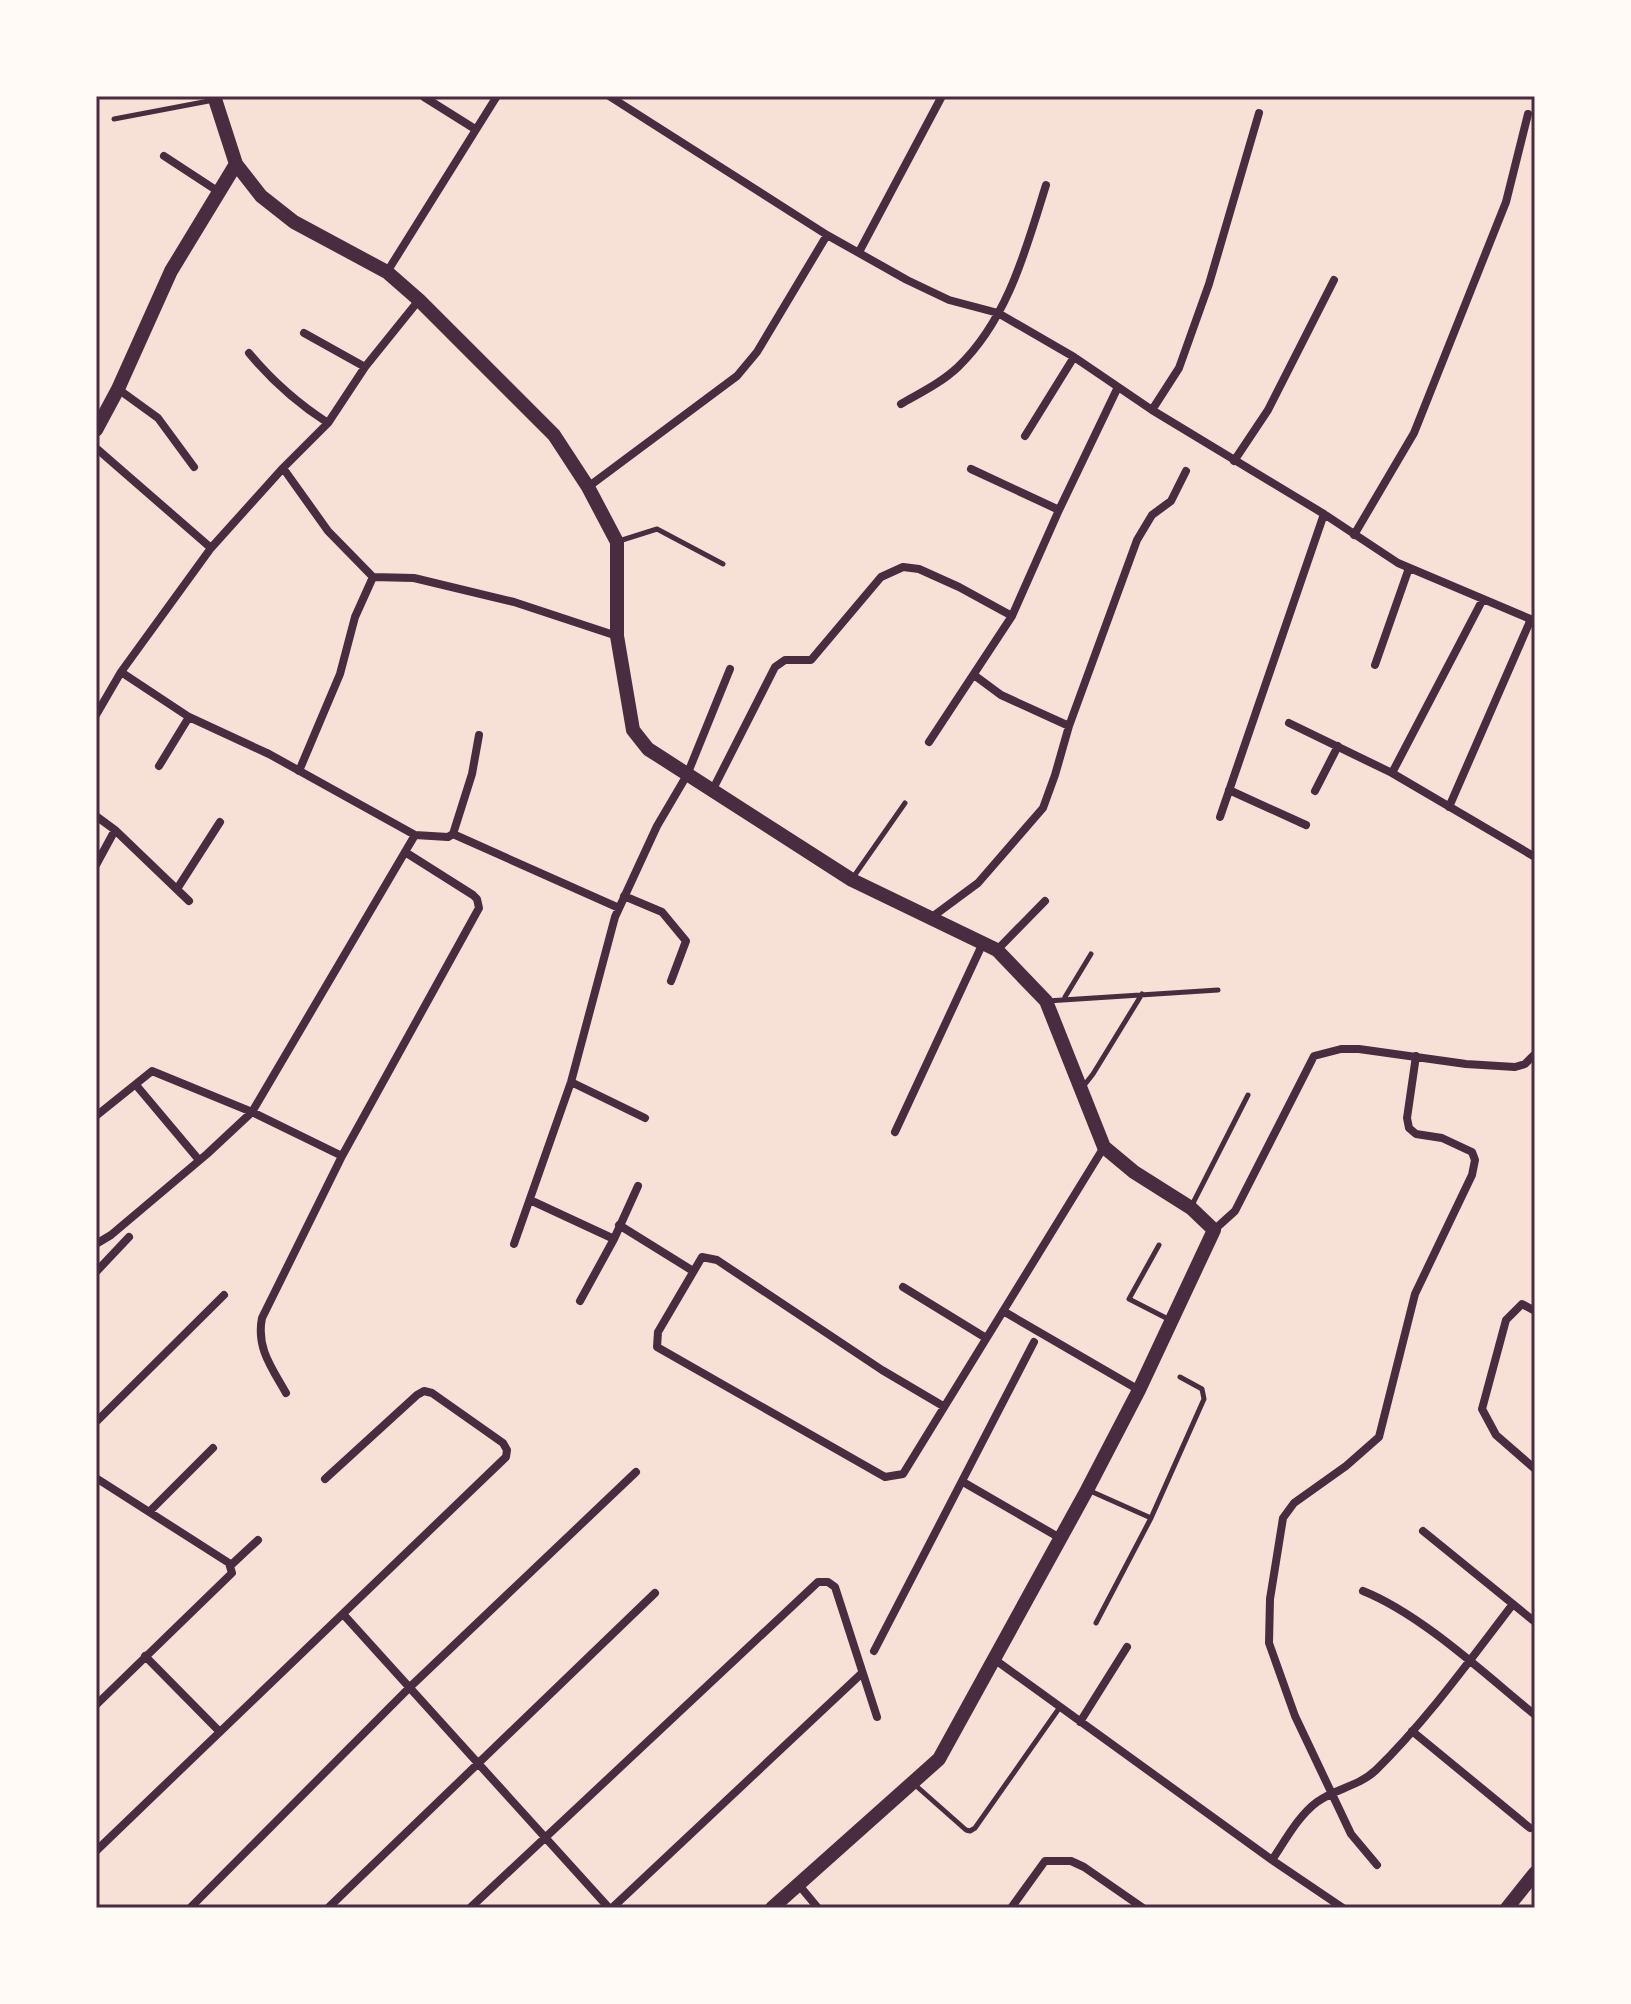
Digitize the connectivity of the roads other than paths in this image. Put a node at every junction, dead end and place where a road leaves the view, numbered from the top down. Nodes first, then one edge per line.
1 (497, 96) edge
2 (942, 96) edge
3 (424, 97) edge
4 (613, 97) edge
5 (214, 98) edge
6 (1259, 113) dead end
7 (1528, 114) dead end
8 (114, 119) dead end
9 (475, 129) junction
10 (164, 156) dead end
11 (236, 164) junction
12 (1046, 185) dead end
13 (219, 192) junction
14 (827, 235) junction
15 (859, 252) junction
16 (387, 272) junction
17 (1334, 280) dead end
18 (419, 300) junction
19 (998, 313) junction
20 (304, 333) dead end
21 (249, 353) dead end
22 (1074, 357) junction
23 (365, 367) junction
24 (1118, 387) junction
25 (118, 389) junction
26 (901, 404) dead end
27 (102, 408) edge
28 (1152, 410) junction
29 (328, 423) junction
30 (96, 430) edge
31 (1025, 436) dead end
32 (96, 448) edge
33 (1234, 461) junction
34 (194, 467) dead end
35 (283, 468) junction
36 (971, 469) dead end
37 (1186, 471) dead end
38 (588, 487) junction
39 (1059, 510) junction
40 (1324, 514) junction
41 (1354, 535) junction
42 (617, 542) junction
43 (211, 548) junction
44 (723, 564) dead end
45 (1409, 568) junction
46 (373, 577) junction
47 (1483, 599) junction
48 (1012, 616) junction
49 (1533, 620) edge
50 (617, 636) junction
51 (1375, 665) dead end
52 (730, 669) dead end
53 (121, 672) junction
54 (974, 675) junction
55 (96, 715) edge
56 (189, 717) junction
57 (1289, 723) dead end
58 (1069, 726) junction
59 (479, 735) dead end
60 (929, 742) dead end
61 (1338, 746) junction
62 (159, 766) dead end
63 (299, 771) junction
64 (1392, 773) junction
65 (687, 775) junction
66 (1229, 790) junction
67 (712, 791) junction
68 (1315, 791) dead end
69 (905, 803) dead end
70 (1449, 807) junction
71 (96, 816) edge
72 (1220, 817) dead end
73 (220, 822) dead end
74 (1306, 825) dead end
75 (115, 830) junction
76 (453, 834) junction
77 (415, 835) junction
78 (405, 852) junction
79 (1535, 857) edge
80 (96, 865) edge
81 (852, 880) junction
82 (177, 889) junction
83 (624, 896) junction
84 (189, 901) dead end
85 (1045, 901) dead end
86 (619, 908) junction
87 (932, 917) junction
88 (989, 948) junction
89 (1091, 954) dead end
90 (671, 981) dead end
91 (1218, 990) dead end
92 (1142, 994) junction
93 (1064, 998) junction
94 (1046, 1001) junction
95 (1416, 1056) junction
96 (1535, 1056) edge
97 (571, 1082) junction
98 (136, 1085) junction
99 (1081, 1088) junction
100 (1248, 1095) dead end
101 (252, 1112) junction
102 (96, 1116) edge
103 (645, 1118) dead end
104 (895, 1132) dead end
105 (1104, 1147) junction
106 (342, 1156) junction
107 (199, 1160) junction
108 (638, 1186) dead end
109 (530, 1200) junction
110 (1191, 1208) junction
111 (619, 1225) junction
112 (1214, 1230) junction
113 (129, 1237) dead end
114 (614, 1239) junction
115 (96, 1244) edge
116 (514, 1244) dead end
117 (1159, 1245) dead end
118 (693, 1271) junction
119 (96, 1272) edge
120 (903, 1287) dead end
121 (224, 1295) dead end
122 (580, 1301) dead end
123 (1003, 1311) junction
124 (1535, 1311) edge
125 (1172, 1321) junction
126 (986, 1338) junction
127 (1034, 1342) dead end
128 (1180, 1377) dead end
129 (1139, 1390) junction
130 (286, 1393) dead end
131 (943, 1406) junction
132 (96, 1422) edge
133 (213, 1448) dead end
134 (1535, 1469) edge
135 (636, 1472) dead end
136 (96, 1478) edge
137 (325, 1479) dead end
138 (963, 1482) junction
139 (1087, 1490) junction
140 (150, 1511) junction
141 (1151, 1518) junction
142 (1423, 1531) dead end
143 (1060, 1538) junction
144 (258, 1540) dead end
145 (230, 1566) junction
146 (1363, 1591) dead end
147 (655, 1593) dead end
148 (1513, 1604) junction
149 (343, 1614) junction
150 (1535, 1622) edge
151 (1096, 1623) dead end
152 (1127, 1647) dead end
153 (874, 1651) dead end
154 (145, 1656) junction
155 (994, 1659) junction
156 (1469, 1661) junction
157 (861, 1674) junction
158 (410, 1687) junction
159 (96, 1705) edge
160 (1060, 1707) junction
161 (1535, 1715) edge
162 (877, 1717) dead end
163 (1080, 1722) junction
164 (1412, 1731) junction
165 (220, 1732) junction
166 (478, 1763) junction
167 (913, 1783) junction
168 (1330, 1794) junction
169 (1530, 1828) dead end
170 (544, 1836) junction
171 (96, 1851) edge
172 (1272, 1860) junction
173 (1377, 1865) dead end
174 (1535, 1873) edge
175 (798, 1884) junction
176 (190, 1908) edge
177 (328, 1908) edge
178 (470, 1908) edge
179 (610, 1908) edge
180 (772, 1908) edge
181 (818, 1908) edge
182 (1011, 1908) edge
183 (1143, 1908) edge
184 (1343, 1908) edge
185 (1507, 1908) edge

1 - 9 street
2 - 15 street
3 - 9 street
4 - 14 street
5 - 8 lane
5 - 11 street
6 - 28 street
7 - 41 street
9 - 16 street
10 - 13 street
11 - 13 street
11 - 16 street
12 - 19 street
13 - 25 street
14 - 15 street
14 - 38 street
15 - 19 street
16 - 18 street
17 - 33 street
18 - 23 street
18 - 38 street
19 - 22 street
19 - 26 street
20 - 23 street
21 - 29 street
22 - 24 street
22 - 31 street
23 - 29 street
24 - 28 street
24 - 39 street
25 - 27 street
25 - 34 street
27 - 30 street
28 - 33 street
29 - 35 street
32 - 43 street
33 - 40 street
35 - 43 street
35 - 46 street
36 - 39 street
37 - 58 street
38 - 42 street
39 - 48 street
40 - 41 street
40 - 66 street
41 - 45 street
42 - 44 lane
42 - 50 street
43 - 53 street
45 - 47 street
45 - 51 street
46 - 50 street
46 - 63 street
47 - 49 street
47 - 64 street
48 - 54 street
48 - 67 street
49 - 70 street
50 - 65 street
52 - 65 street
53 - 55 street
53 - 56 street
54 - 58 street
54 - 60 street
56 - 62 street
56 - 63 street
57 - 61 street
58 - 87 street
59 - 76 street
61 - 64 street
61 - 68 street
63 - 77 street
64 - 70 street
65 - 67 street
65 - 83 street
66 - 72 street
66 - 74 street
67 - 81 street
69 - 81 lane
70 - 79 street
71 - 75 street
73 - 82 street
75 - 80 street
75 - 82 street
76 - 77 street
76 - 86 street
77 - 78 street
78 - 101 street
78 - 106 street
81 - 87 street
82 - 84 street
83 - 86 street
83 - 90 street
85 - 88 street
86 - 97 street
87 - 88 street
88 - 94 street
88 - 104 street
89 - 93 lane
91 - 92 lane
92 - 93 lane
92 - 99 lane
93 - 94 lane
94 - 99 street
95 - 96 street
95 - 112 street
95 - 168 street
97 - 103 street
97 - 109 street
98 - 101 street
98 - 102 street
98 - 107 street
99 - 105 street
100 - 110 lane
101 - 106 street
101 - 107 street
105 - 110 street
105 - 123 street
106 - 130 street
107 - 115 street
108 - 111 street
109 - 114 street
109 - 116 street
110 - 112 street
111 - 114 street
111 - 118 street
112 - 125 street
113 - 119 street
114 - 122 street
117 - 125 lane
118 - 131 street
118 - 131 street
120 - 126 street
121 - 132 street
123 - 126 street
123 - 129 street
124 - 134 street
125 - 129 street
126 - 131 street
127 - 138 street
128 - 141 lane
129 - 139 street
133 - 140 street
135 - 158 street
136 - 140 street
137 - 149 street
138 - 143 street
138 - 153 street
139 - 141 lane
139 - 143 street
140 - 145 street
141 - 151 lane
142 - 148 street
143 - 155 street
144 - 145 street
145 - 154 street
146 - 156 street
147 - 166 street
148 - 150 street
148 - 156 street
149 - 158 street
149 - 165 street
152 - 163 street
154 - 159 street
154 - 165 street
155 - 160 street
155 - 167 street
156 - 161 street
156 - 164 street
157 - 162 street
157 - 170 street
157 - 179 street
158 - 166 street
158 - 176 street
160 - 163 street
160 - 167 lane
163 - 172 street
164 - 168 street
164 - 169 street
165 - 171 street
166 - 170 street
166 - 177 street
167 - 175 street
168 - 172 street
168 - 173 street
170 - 178 street
170 - 179 street
172 - 184 street
174 - 185 street
175 - 180 street
175 - 181 street
182 - 183 street

